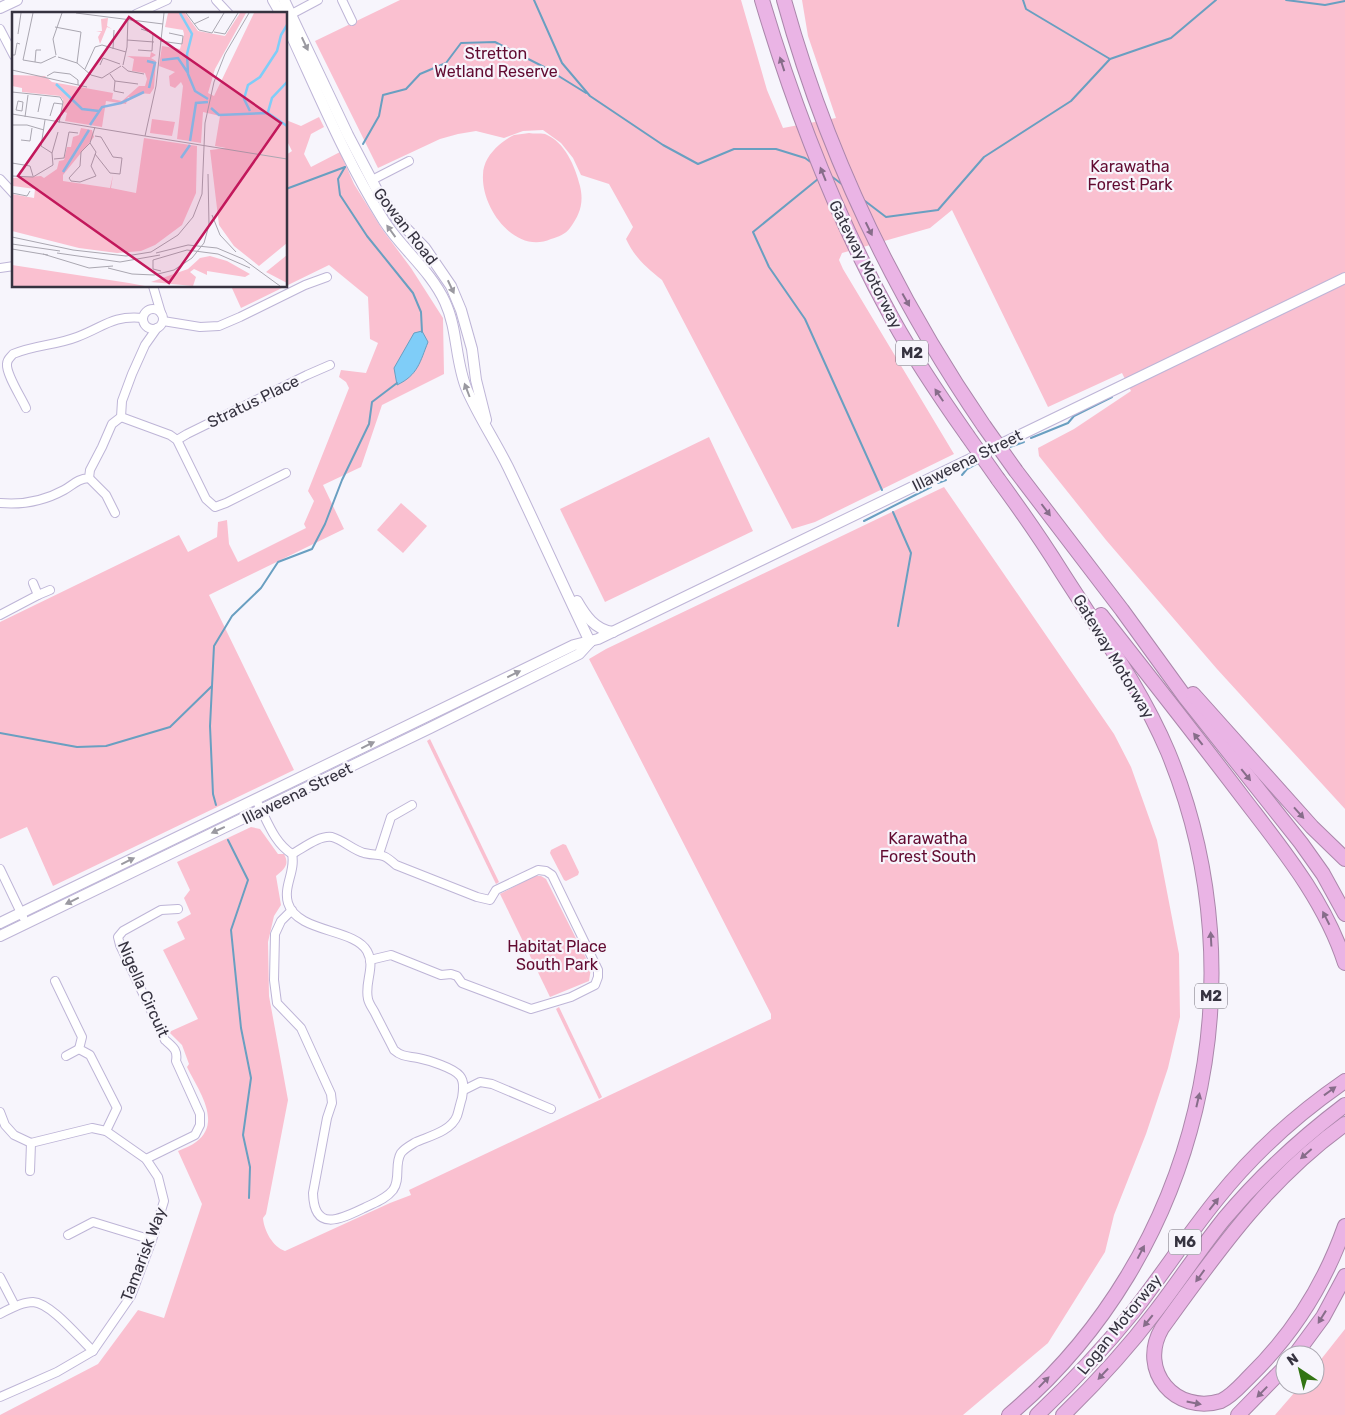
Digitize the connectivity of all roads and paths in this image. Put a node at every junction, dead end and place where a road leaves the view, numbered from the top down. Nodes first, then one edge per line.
1 (17, 0) edge
2 (167, 0) edge
3 (216, 0) edge
4 (273, 0) edge
5 (318, 0) edge
6 (342, 0) edge
7 (762, 0) edge
8 (784, 0) edge
9 (0, 8) edge
10 (140, 12) edge
11 (227, 12) edge
12 (283, 12) edge
13 (288, 14) edge
14 (288, 19) edge
15 (352, 21) dead end
16 (0, 28) edge
17 (288, 28) edge
18 (12, 52) edge
19 (409, 161) dead end
20 (0, 179) edge
21 (372, 180) junction
22 (12, 192) edge
23 (327, 277) dead end
24 (1345, 278) edge
25 (153, 288) edge
26 (153, 288) edge
27 (148, 310) junction
28 (161, 313) junction
29 (143, 318) junction
30 (160, 325) junction
31 (146, 326) junction
32 (145, 345) junction
33 (330, 366) dead end
34 (26, 408) dead end
35 (121, 417) junction
36 (490, 433) junction
37 (177, 440) junction
38 (286, 473) dead end
39 (88, 478) junction
40 (0, 503) edge
41 (116, 513) dead end
42 (1052, 555) junction
43 (561, 578) junction
44 (33, 583) dead end
45 (50, 590) dead end
46 (38, 595) junction
47 (1122, 610) junction
48 (0, 614) edge
49 (613, 632) junction
50 (590, 642) junction
51 (425, 718) junction
52 (430, 728) junction
53 (309, 774) junction
54 (320, 782) junction
55 (256, 800) junction
56 (412, 805) dead end
57 (262, 810) junction
58 (292, 854) junction
59 (379, 854) junction
60 (1345, 859) edge
61 (0, 869) edge
62 (178, 909) dead end
63 (292, 910) junction
64 (21, 913) junction
65 (1345, 914) edge
66 (0, 923) edge
67 (26, 924) junction
68 (0, 936) edge
69 (370, 960) junction
70 (1345, 963) edge
71 (55, 981) dead end
72 (79, 1049) junction
73 (66, 1056) dead end
74 (1345, 1081) edge
75 (464, 1090) junction
76 (1345, 1105) edge
77 (551, 1108) dead end
78 (0, 1112) edge
79 (1345, 1124) edge
80 (106, 1131) junction
81 (30, 1142) junction
82 (146, 1159) junction
83 (30, 1171) dead end
84 (1345, 1226) edge
85 (68, 1235) dead end
86 (152, 1240) junction
87 (1345, 1276) edge
88 (0, 1277) edge
89 (15, 1306) junction
90 (0, 1314) edge
91 (1302, 1345) edge
92 (93, 1351) junction
93 (1275, 1377) edge
94 (0, 1398) edge
95 (1064, 1414) edge
96 (1008, 1415) edge
97 (1037, 1415) edge
98 (1238, 1415) edge

1 - 9 main road
2 - 10 street
3 - 11 street
4 - 12 main road, Gowan Road
5 - 13 street
6 - 15 street
42 -> 7 highway, Gateway Motorway / M2, bridge
8 -> 47 highway, Gateway Motorway / M2, bridge
14 -> 21 main road, Gowan Road
16 - 18 street
36 -> 17 main road, Gowan Road
19 - 21 street
20 - 22 street
21 -> 36 main road, Gowan Road
23 - 30 street
24 - 49 main road, Illaweena Street
25 - 27 street
26 - 28 street
27 - 28 street
27 - 29 street
28 - 30 street
29 - 31 street
29 - 34 street
30 - 31 street
30 - 32 street
31 - 32 street
32 - 35 street
33 - 37 street, Stratus Place
35 - 37 street
35 - 39 street
36 - 43 main road, Gowan Road
37 - 38 street
39 - 40 street
39 - 41 street
70 -> 42 highway
96 -> 42 highway, Gateway Motorway / M2
43 - 49 main road
43 - 50 main road, Gowan Road
44 - 46 street
45 - 46 street
46 - 48 street
47 -> 60 highway
47 -> 65 highway, Gateway Motorway / M2
49 - 50 main road, Illaweena Street
51 -> 50 main road, Illaweena Street
50 - 52 main road, Illaweena Street
51 - 52 main road
53 -> 51 main road, Illaweena Street
52 - 54 main road, Illaweena Street
53 - 54 main road
53 - 55 main road, Illaweena Street
54 - 57 main road, Illaweena Street
55 - 57 street
64 -> 55 main road, Illaweena Street
56 - 59 street
57 - 58 street
57 -> 67 main road, Illaweena Street
58 - 59 street
58 - 63 street
59 - 69 street
61 - 64 street
62 - 82 street, Nigella Circuit
63 - 69 street
63 - 75 street
64 - 66 main road, Illaweena Street
64 - 67 street
67 - 68 main road, Illaweena Street
69 - 75 street
71 - 72 street
72 - 73 street
72 - 80 street
97 -> 74 highway, Logan Motorway / M6
75 - 77 street
76 -> 95 highway, Logan Motorway / M6
78 - 81 street
79 -> 84 highway
80 - 81 street
80 - 82 street, Tamarisk Way
81 - 83 street
82 - 86 street, Tamarisk Way
85 - 86 street
86 - 92 street, Tamarisk Way
87 -> 91 highway
88 - 89 street
89 - 90 street
89 - 92 street
92 - 94 street, Tamarisk Way
93 -> 98 highway

